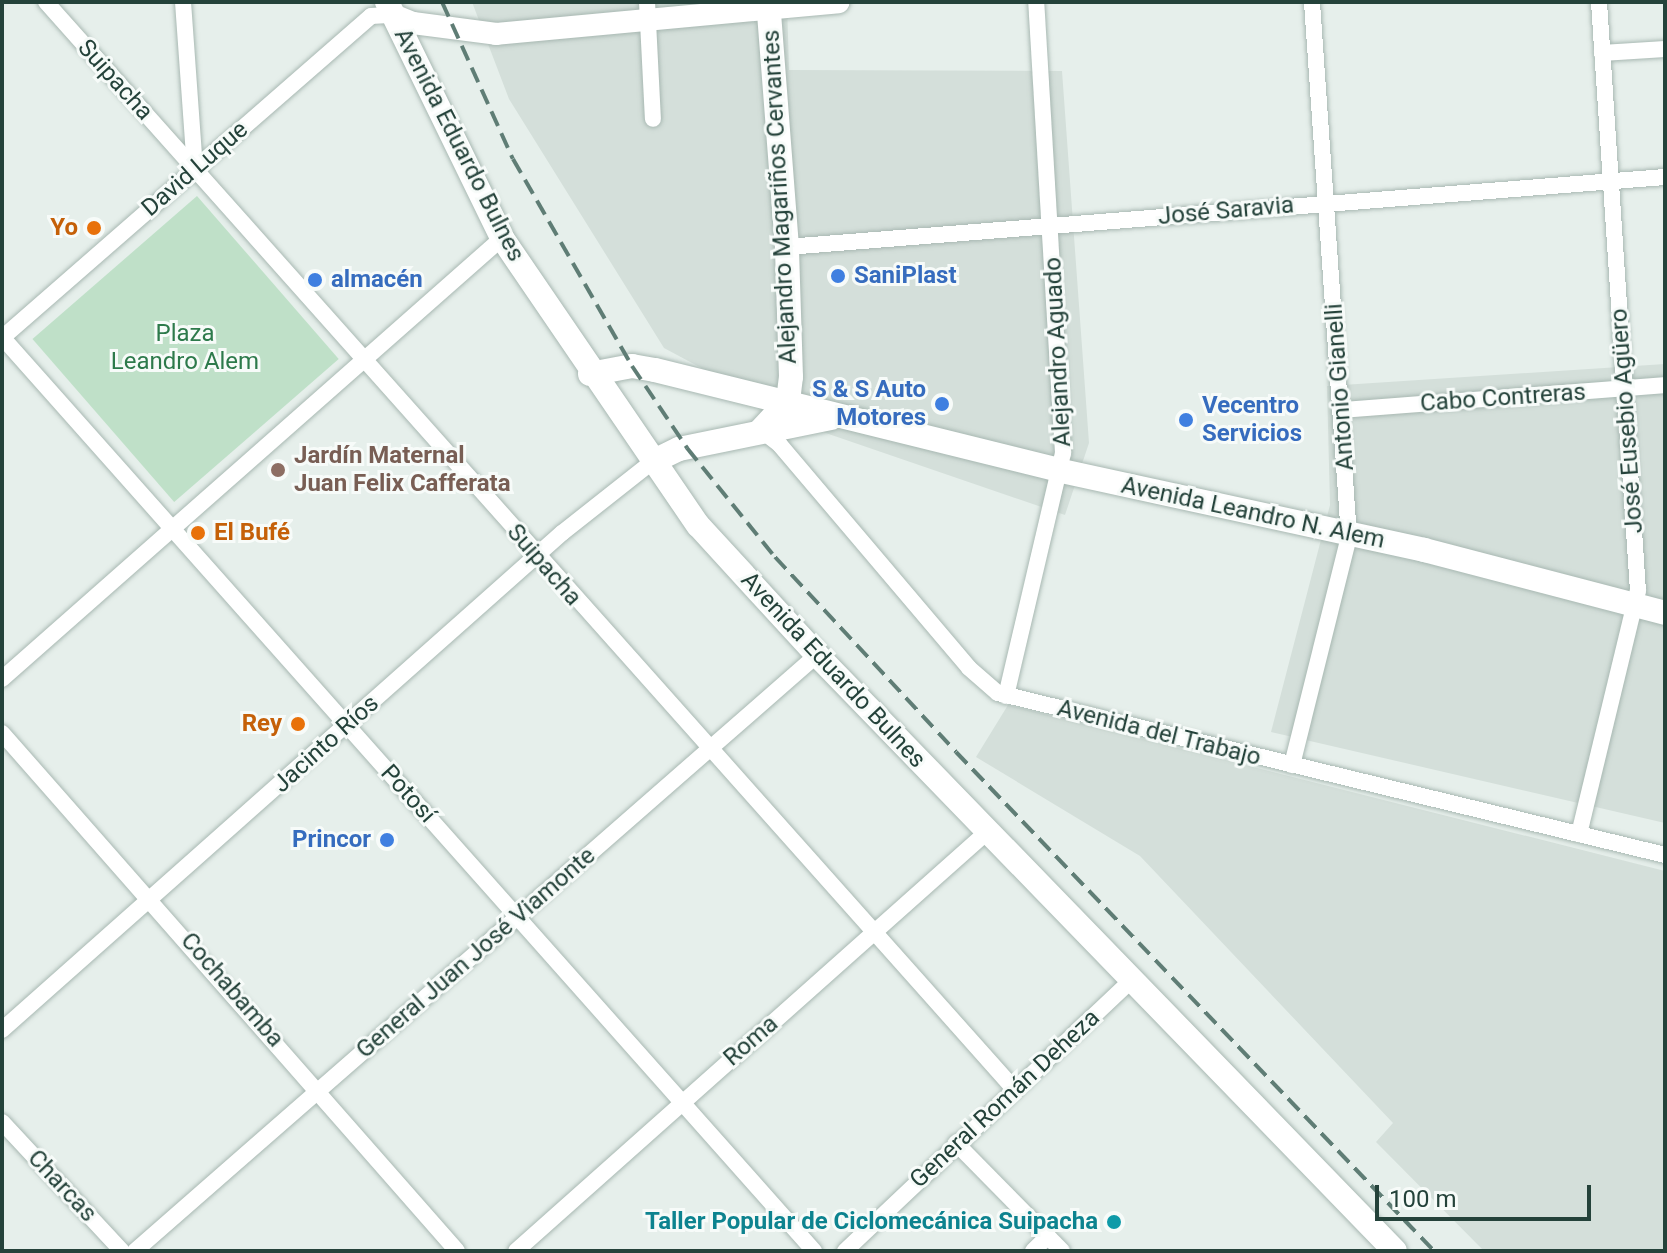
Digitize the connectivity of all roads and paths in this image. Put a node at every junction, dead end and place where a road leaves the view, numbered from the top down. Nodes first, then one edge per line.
1 (46, 2) edge
2 (183, 2) edge
3 (839, 2) edge
4 (1036, 2) edge
5 (1312, 2) edge
6 (1599, 2) edge
7 (768, 5) edge
8 (390, 9) edge
9 (647, 11) edge
10 (1665, 49) edge
11 (1602, 53) junction
12 (653, 119) dead end
13 (195, 169) junction
14 (1665, 177) edge
15 (1611, 182) junction
16 (1327, 203) junction
17 (1052, 225) junction
18 (502, 238) junction
19 (787, 247) junction
20 (2, 337) edge
21 (364, 358) junction
22 (590, 374) junction
23 (1665, 385) edge
24 (1625, 389) junction
25 (788, 401) junction
26 (1342, 410) junction
27 (839, 418) junction
28 (761, 430) junction
29 (652, 462) junction
30 (1062, 471) junction
31 (172, 529) junction
32 (1349, 537) junction
33 (536, 556) junction
34 (1637, 606) junction
35 (1665, 613) edge
36 (817, 655) junction
37 (2, 679) edge
38 (1006, 696) junction
39 (347, 725) junction
40 (2, 733) edge
41 (708, 750) junction
42 (1292, 765) junction
43 (987, 832) junction
44 (1579, 834) junction
45 (1665, 855) edge
46 (153, 899) junction
47 (518, 918) junction
48 (873, 933) junction
49 (1131, 981) junction
50 (2, 1030) edge
51 (318, 1090) junction
52 (1015, 1090) junction
53 (682, 1102) junction
54 (2, 1122) edge
55 (956, 1143) junction
56 (1048, 1236) junction
57 (122, 1251) edge
58 (135, 1251) edge
59 (457, 1251) edge
60 (516, 1251) edge
61 (814, 1251) edge
62 (845, 1251) edge
63 (1033, 1251) edge
64 (1062, 1251) edge
65 (1395, 1251) edge

1 - 13 street, Suipacha
2 - 13 street
3 - 7 street
4 - 17 street, Alejandro Aguado
5 - 16 street, Antonio Gianelli
6 - 11 street, José Eusebio Agüero
7 - 9 street
7 - 19 main road, Alejandro Magariños Cervantes
8 - 9 street
8 - 13 street, David Luque
8 - 18 main road, Avenida Eduardo Bulnes
9 - 12 street
10 - 11 street
11 - 15 street, José Eusebio Agüero
13 - 20 street, David Luque
13 - 21 street, Suipacha
14 - 15 street, José Saravia
15 - 16 street, José Saravia
15 - 24 street, José Eusebio Agüero
16 - 17 street, José Saravia
16 - 26 street, Antonio Gianelli
17 - 19 street, José Saravia
17 - 30 street, Alejandro Aguado
18 - 21 street
18 - 22 main road, Avenida Eduardo Bulnes
19 - 25 main road, Alejandro Magariños Cervantes
20 - 31 street, Potosí
21 - 31 street
21 - 33 street, Suipacha
22 - 25 main road, Avenida Leandro N. Alem
22 - 29 main road, Avenida Eduardo Bulnes
23 - 24 street, Cabo Contreras
24 - 26 street, Cabo Contreras
24 - 34 street, José Eusebio Agüero
25 - 27 main road, Avenida Leandro N. Alem
25 - 28 main road
26 - 32 street, Antonio Gianelli
27 - 28 main road, Avenida Leandro N. Alem
27 - 30 main road, Avenida Leandro N. Alem
28 - 29 main road, Avenida Leandro N. Alem
28 - 38 street, Avenida del Trabajo
29 - 33 street, Jacinto Ríos
29 - 36 main road, Avenida Eduardo Bulnes
30 - 32 main road, Avenida Leandro N. Alem
30 - 38 street, Alejandro Aguado
31 - 37 street
31 - 39 street, Potosí
32 - 34 main road, Avenida Leandro N. Alem
32 - 42 street, Antonio Gianelli
33 - 39 street, Jacinto Ríos
33 - 41 street, Suipacha
34 - 35 main road, Avenida Leandro N. Alem
34 - 44 street, José Eusebio Agüero
36 - 41 street, General Juan José Viamonte
36 - 43 main road, Avenida Eduardo Bulnes
38 - 42 street, Avenida del Trabajo
39 - 46 street, Jacinto Ríos
39 - 47 street, Potosí
40 - 46 street, Cochabamba
41 - 47 street, General Juan José Viamonte
41 - 48 street, Suipacha
42 - 44 street, Avenida del Trabajo
43 - 48 street, Roma
43 - 49 main road, Avenida Eduardo Bulnes
44 - 45 street, Avenida del Trabajo
46 - 50 street, Jacinto Ríos
46 - 51 street, Cochabamba
47 - 51 street, General Juan José Viamonte
47 - 53 street, Potosí
48 - 52 street, Suipacha
48 - 53 street, Roma
49 - 52 street, General Román Deheza
49 - 65 main road, Avenida Eduardo Bulnes
51 - 58 street, General Juan José Viamonte
51 - 59 street, Cochabamba
52 - 55 street, General Román Deheza
53 - 60 street, Roma
53 - 61 street, Potosí
54 - 57 street, Charcas
55 - 56 street
55 - 62 street, General Román Deheza
56 - 63 street
56 - 64 street

